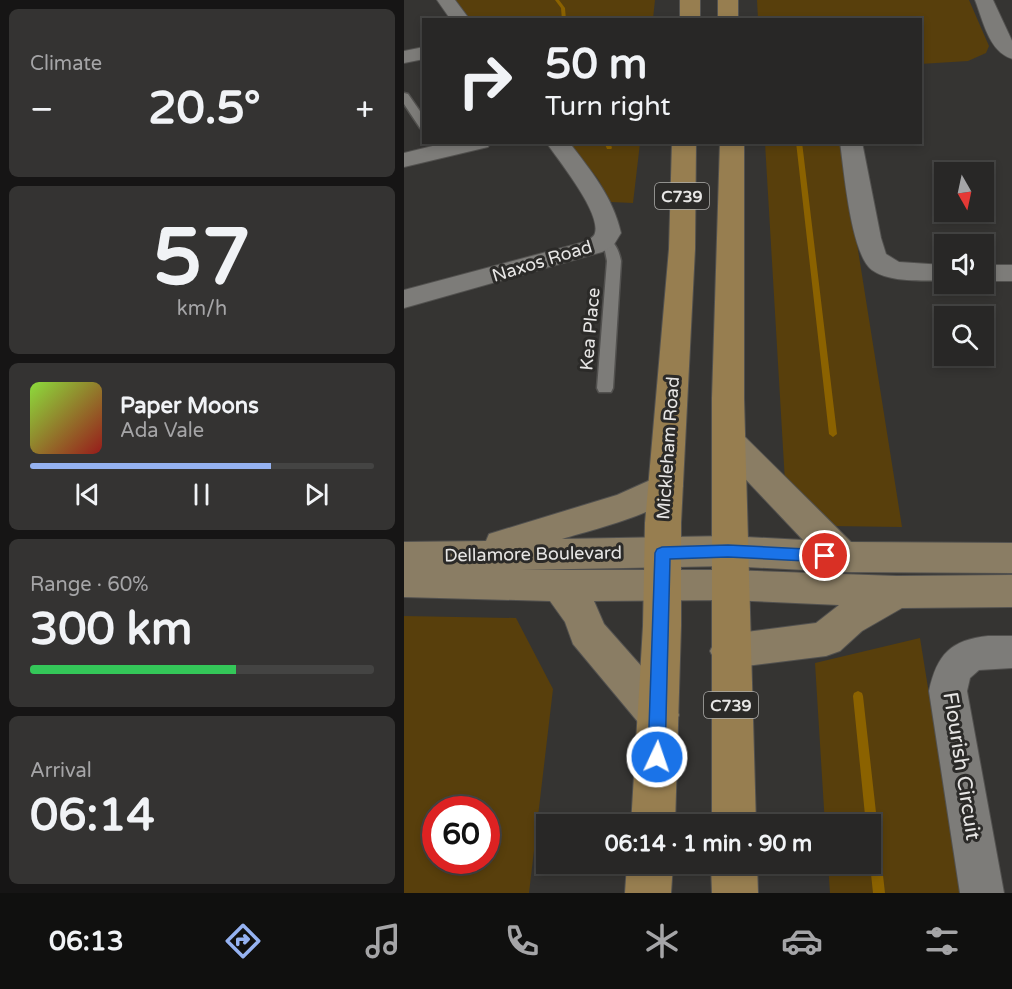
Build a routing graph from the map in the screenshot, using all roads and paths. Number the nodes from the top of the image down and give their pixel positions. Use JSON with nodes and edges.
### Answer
{"nodes":[{"id":1,"x":446,"y":0,"type":"edge"},
{"id":2,"x":690,"y":0,"type":"edge"},
{"id":3,"x":728,"y":0,"type":"edge"},
{"id":4,"x":984,"y":0,"type":"edge"},
{"id":5,"x":460,"y":18,"type":"edge"},
{"id":6,"x":690,"y":18,"type":"edge"},
{"id":7,"x":728,"y":18,"type":"edge"},
{"id":8,"x":1008,"y":49,"type":"edge"},
{"id":9,"x":422,"y":53,"type":"edge"},
{"id":10,"x":404,"y":57,"type":"edge"},
{"id":11,"x":404,"y":96,"type":"edge"},
{"id":12,"x":422,"y":123,"type":"edge"},
{"id":13,"x":463,"y":144,"type":"edge"},
{"id":14,"x":558,"y":144,"type":"edge"},
{"id":15,"x":684,"y":144,"type":"edge"},
{"id":16,"x":732,"y":144,"type":"edge"},
{"id":17,"x":851,"y":144,"type":"edge"},
{"id":18,"x":437,"y":147,"type":"edge"},
{"id":19,"x":404,"y":160,"type":"edge"},
{"id":20,"x":604,"y":241,"type":"junction"},
{"id":21,"x":934,"y":272,"type":"edge"},
{"id":22,"x":994,"y":273,"type":"edge"},
{"id":23,"x":1013,"y":273,"type":"edge"},
{"id":24,"x":404,"y":299,"type":"edge"},
{"id":25,"x":605,"y":388,"type":"dead end"},
{"id":26,"x":728,"y":440,"type":"junction"},
{"id":27,"x":666,"y":486,"type":"junction"},
{"id":28,"x":468,"y":554,"type":"junction"},
{"id":29,"x":404,"y":557,"type":"edge"},
{"id":30,"x":842,"y":557,"type":"junction"},
{"id":31,"x":1013,"y":558,"type":"edge"},
{"id":32,"x":728,"y":568,"type":"junction"},
{"id":33,"x":662,"y":569,"type":"junction"},
{"id":34,"x":404,"y":582,"type":"edge"},
{"id":35,"x":560,"y":586,"type":"junction"},
{"id":36,"x":1013,"y":591,"type":"edge"},
{"id":37,"x":897,"y":592,"type":"junction"},
{"id":38,"x":730,"y":651,"type":"junction"},
{"id":39,"x":1013,"y":652,"type":"edge"},
{"id":40,"x":659,"y":715,"type":"junction"},
{"id":41,"x":654,"y":814,"type":"edge"},
{"id":42,"x":734,"y":814,"type":"edge"},
{"id":43,"x":649,"y":874,"type":"edge"},
{"id":44,"x":734,"y":874,"type":"edge"},
{"id":45,"x":648,"y":893,"type":"edge"},
{"id":46,"x":735,"y":893,"type":"edge"},
{"id":47,"x":982,"y":893,"type":"edge"}],
"edges":[{"from":1,"to":5,"type":"street"},
{"from":2,"to":6,"type":"main road"},
{"from":3,"to":7,"type":"main road"},
{"from":4,"to":8,"type":"street"},
{"from":9,"to":10,"type":"street"},
{"from":11,"to":12,"type":"lane"},
{"from":13,"to":18,"type":"street"},
{"from":14,"to":20,"type":"street","name":"Naxos Road"},
{"from":15,"to":27,"type":"main road","name":"Mickleham Road","number":"C739"},
{"from":16,"to":26,"type":"main road","number":"C739"},
{"from":17,"to":21,"type":"street"},
{"from":18,"to":19,"type":"street"},
{"from":20,"to":24,"type":"street","name":"Naxos Road"},
{"from":20,"to":25,"type":"lane","name":"Kea Place"},
{"from":22,"to":23,"type":"street"},
{"from":26,"to":30,"type":"street"},
{"from":26,"to":32,"type":"main road","number":"C739"},
{"from":27,"to":28,"type":"street"},
{"from":27,"to":33,"type":"main road","name":"Mickleham Road","number":"C739"},
{"from":28,"to":29,"type":"street","name":"Dellamore Boulevard"},
{"from":28,"to":33,"type":"street","name":"Dellamore Boulevard"},
{"from":30,"to":31,"type":"street"},
{"from":30,"to":32,"type":"street"},
{"from":32,"to":33,"type":"street"},
{"from":32,"to":37,"type":"street"},
{"from":32,"to":38,"type":"main road","number":"C739"},
{"from":33,"to":35,"type":"street","name":"Dellamore Boulevard"},
{"from":33,"to":40,"type":"main road","name":"Mickleham Road","number":"C739"},
{"from":34,"to":35,"type":"street","name":"Dellamore Boulevard"},
{"from":35,"to":40,"type":"street"},
{"from":36,"to":37,"type":"street"},
{"from":37,"to":38,"type":"street"},
{"from":38,"to":42,"type":"main road","number":"C739"},
{"from":39,"to":47,"type":"street","name":"Flourish Circuit"},
{"from":40,"to":41,"type":"main road","name":"Mickleham Road","number":"C739"},
{"from":43,"to":45,"type":"main road"},
{"from":44,"to":46,"type":"main road"}]}
